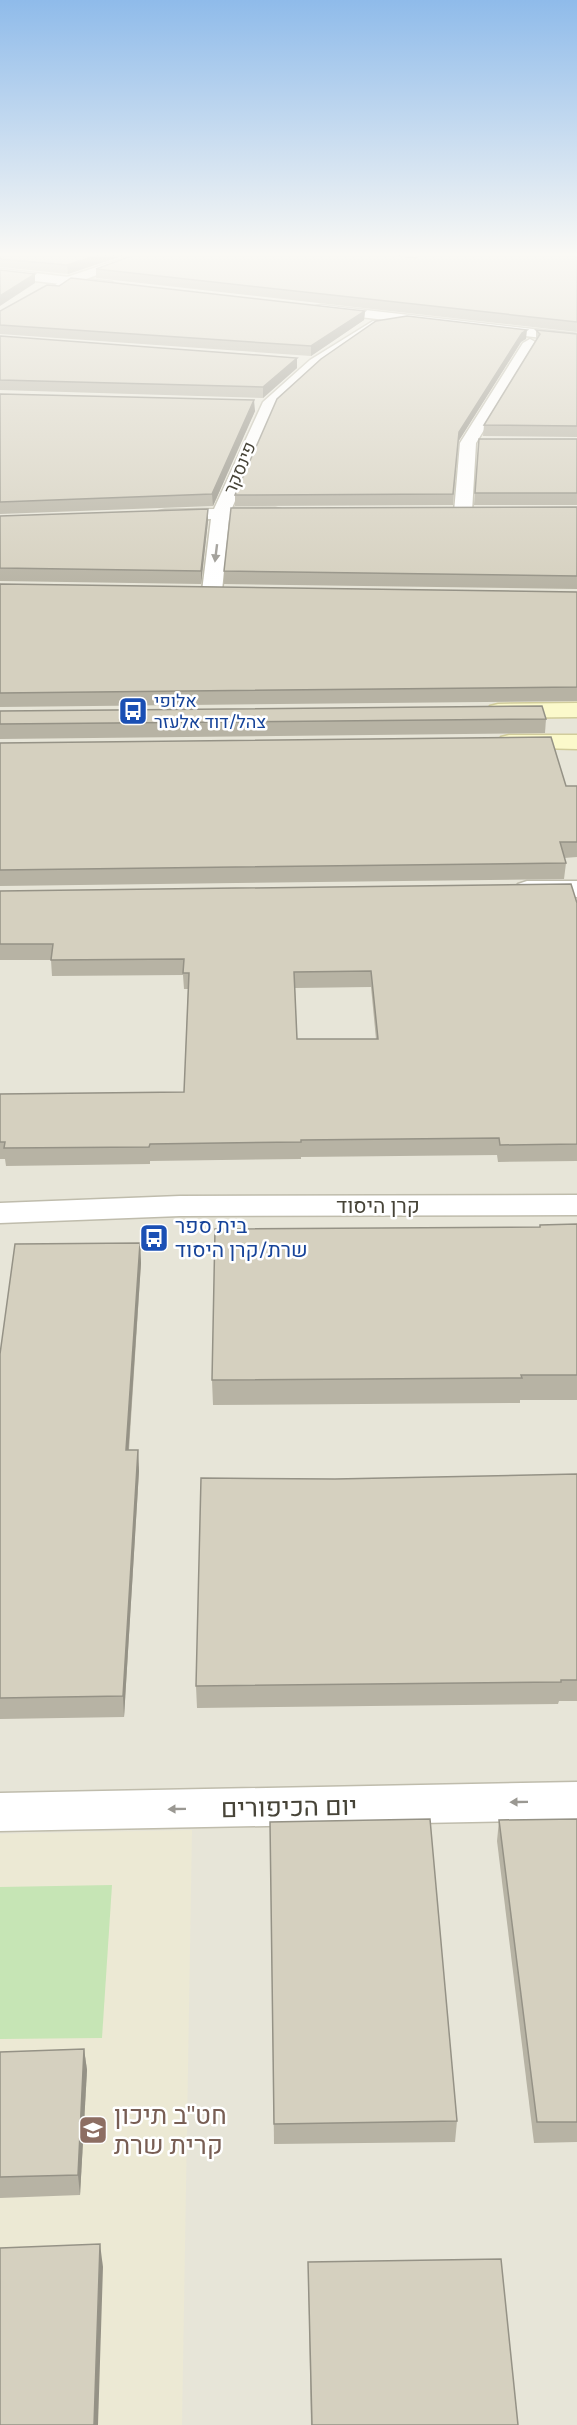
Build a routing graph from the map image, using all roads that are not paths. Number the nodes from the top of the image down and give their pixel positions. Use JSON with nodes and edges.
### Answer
{"nodes":[{"id":1,"x":312,"y":365,"type":"edge"},
{"id":2,"x":516,"y":365,"type":"edge"},
{"id":3,"x":468,"y":443,"type":"junction"},
{"id":4,"x":490,"y":443,"type":"edge"},
{"id":5,"x":290,"y":512,"type":"edge"},
{"id":6,"x":440,"y":512,"type":"edge"},
{"id":7,"x":463,"y":512,"type":"junction"},
{"id":8,"x":486,"y":512,"type":"edge"},
{"id":9,"x":221,"y":513,"type":"junction"},
{"id":10,"x":151,"y":515,"type":"edge"},
{"id":11,"x":188,"y":591,"type":"edge"},
{"id":12,"x":212,"y":591,"type":"junction"},
{"id":13,"x":235,"y":592,"type":"edge"},
{"id":14,"x":577,"y":710,"type":"edge"},
{"id":15,"x":483,"y":711,"type":"edge"},
{"id":16,"x":577,"y":742,"type":"edge"},
{"id":17,"x":482,"y":743,"type":"edge"},
{"id":18,"x":577,"y":889,"type":"edge"},
{"id":19,"x":506,"y":890,"type":"edge"},
{"id":20,"x":577,"y":1205,"type":"edge"},
{"id":21,"x":0,"y":1213,"type":"edge"},
{"id":22,"x":577,"y":1801,"type":"edge"},
{"id":23,"x":0,"y":1812,"type":"edge"}],
"edges":[{"from":1,"to":9,"type":"street","name":"פינסקר"},
{"from":2,"to":3,"type":"street"},
{"from":3,"to":4,"type":"street"},
{"from":3,"to":7,"type":"street"},
{"from":5,"to":9,"type":"street"},
{"from":6,"to":7,"type":"street"},
{"from":7,"to":8,"type":"street"},
{"from":9,"to":10,"type":"street"},
{"from":9,"to":12,"type":"street","name":"פינסקר","one_way":true},
{"from":11,"to":12,"type":"street"},
{"from":12,"to":13,"type":"street"},
{"from":14,"to":15,"type":"main road"},
{"from":16,"to":17,"type":"main road"},
{"from":18,"to":19,"type":"street"},
{"from":20,"to":21,"type":"street","name":"קרן היסוד"},
{"from":22,"to":23,"type":"street","name":"יום הכיפורים","one_way":true}]}
